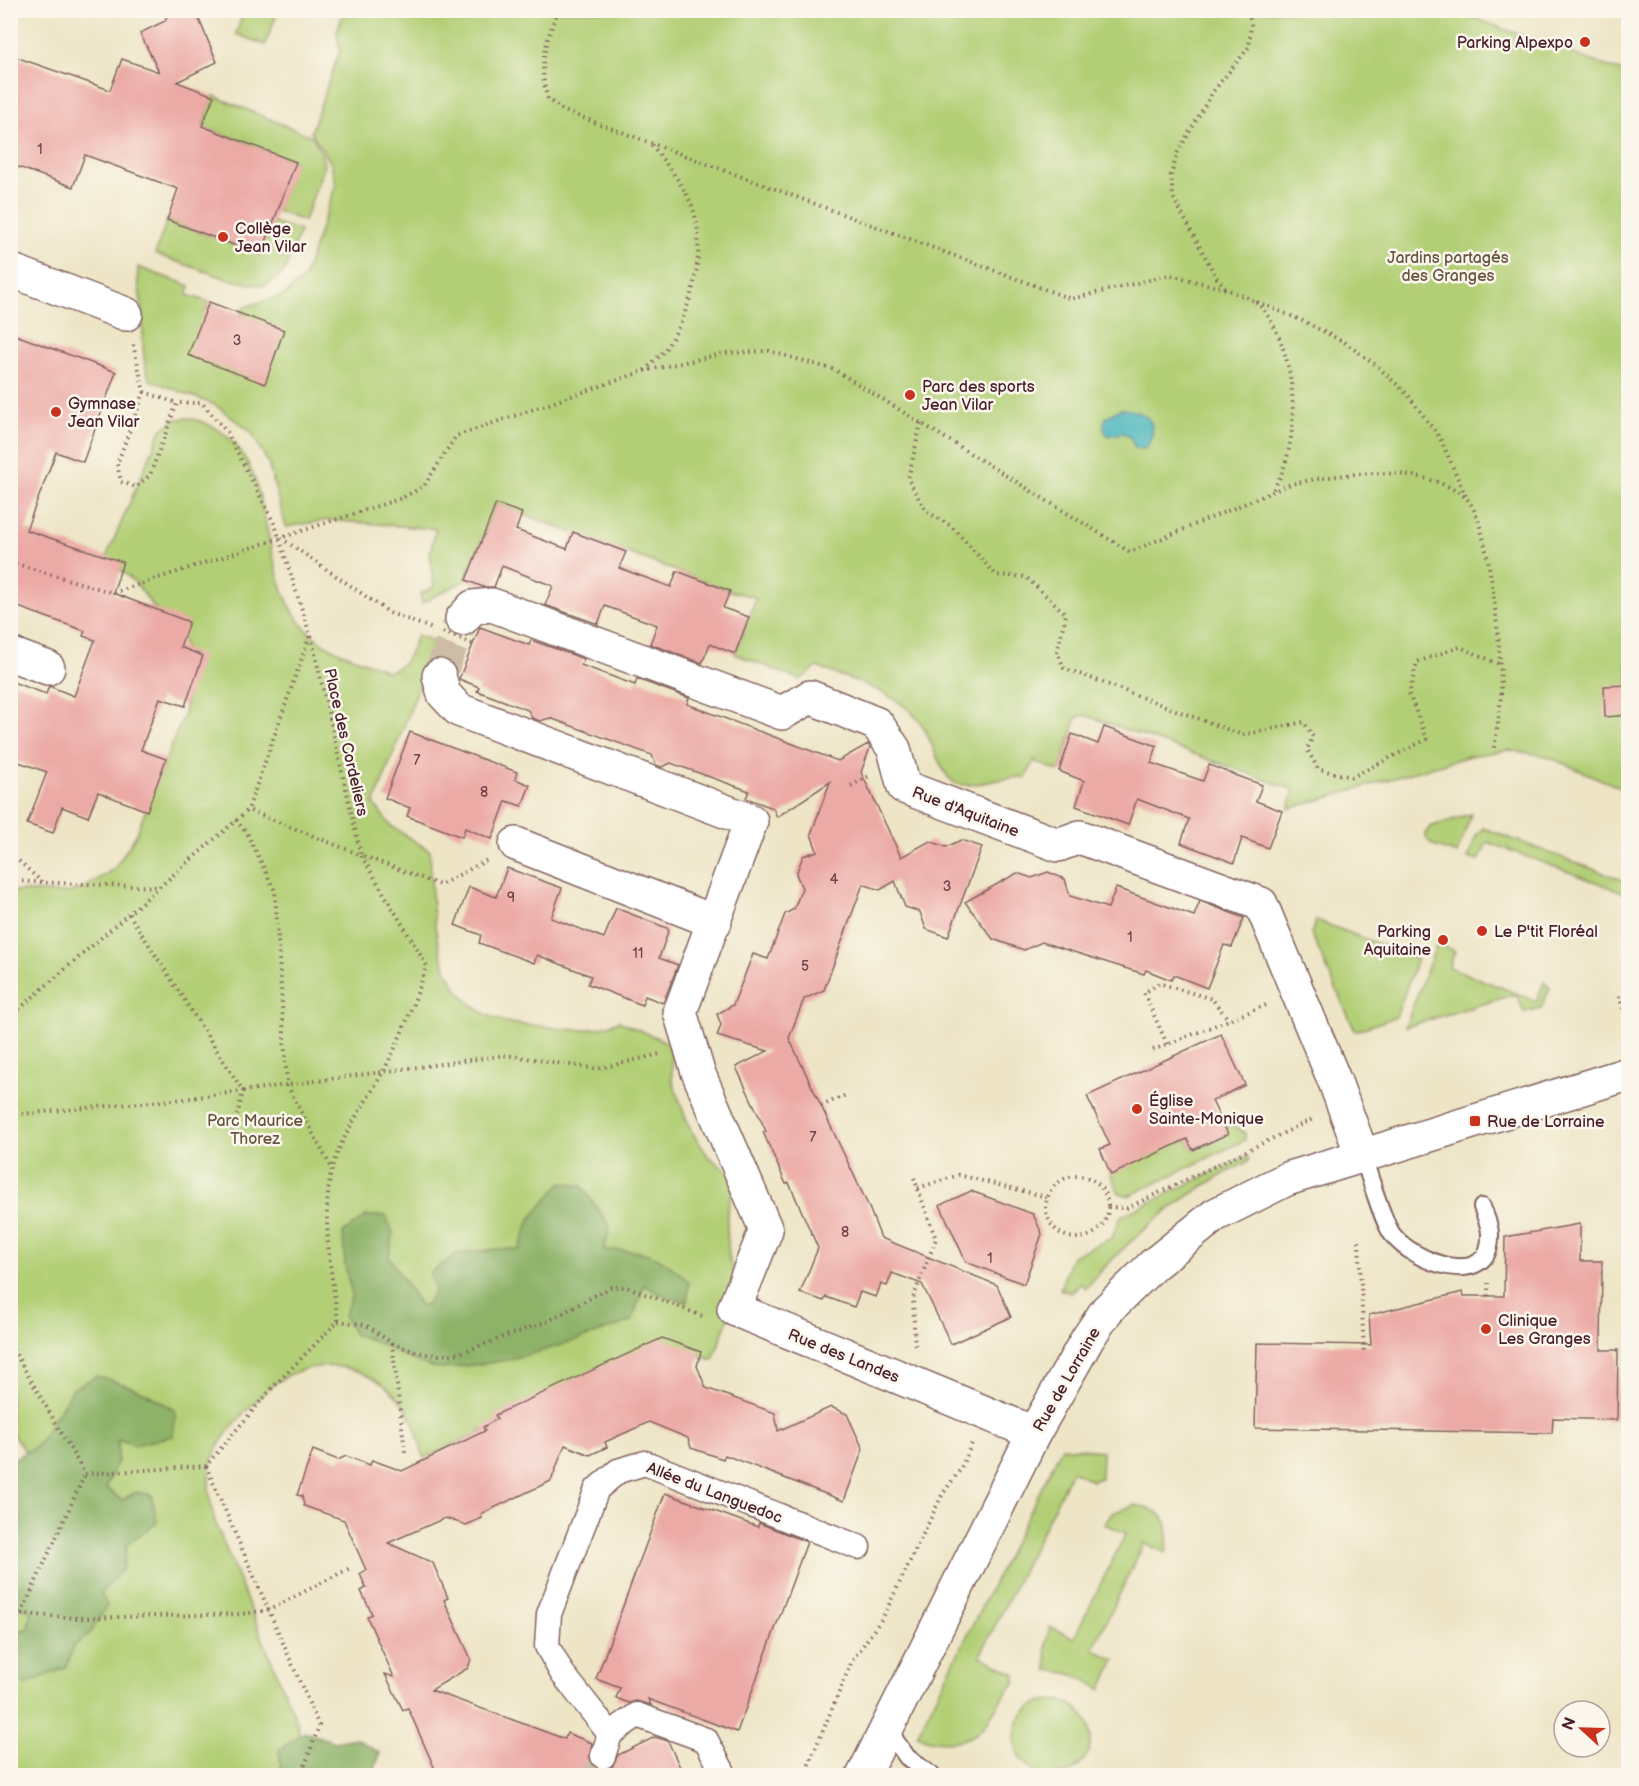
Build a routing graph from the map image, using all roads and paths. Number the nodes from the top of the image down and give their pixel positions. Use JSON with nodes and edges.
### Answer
{"nodes":[{"id":1,"x":558,"y":10,"type":"edge"},
{"id":2,"x":1248,"y":10,"type":"edge"},
{"id":3,"x":651,"y":144,"type":"junction"},
{"id":4,"x":10,"y":270,"type":"edge"},
{"id":5,"x":1226,"y":289,"type":"junction"},
{"id":6,"x":1253,"y":300,"type":"junction"},
{"id":7,"x":126,"y":314,"type":"joint"},
{"id":8,"x":644,"y":371,"type":"junction"},
{"id":9,"x":144,"y":392,"type":"junction"},
{"id":10,"x":177,"y":403,"type":"junction"},
{"id":11,"x":921,"y":423,"type":"junction"},
{"id":12,"x":1272,"y":492,"type":"junction"},
{"id":13,"x":1466,"y":498,"type":"junction"},
{"id":14,"x":280,"y":537,"type":"junction"},
{"id":15,"x":10,"y":562,"type":"edge"},
{"id":16,"x":459,"y":632,"type":"joint"},
{"id":17,"x":310,"y":635,"type":"junction"},
{"id":18,"x":10,"y":654,"type":"edge"},
{"id":19,"x":1499,"y":664,"type":"junction"},
{"id":20,"x":48,"y":668,"type":"dead end"},
{"id":21,"x":439,"y":676,"type":"dead end"},
{"id":22,"x":1494,"y":748,"type":"dead end"},
{"id":23,"x":248,"y":810,"type":"junction"},
{"id":24,"x":236,"y":820,"type":"junction"},
{"id":25,"x":516,"y":844,"type":"joint"},
{"id":26,"x":10,"y":853,"type":"edge"},
{"id":27,"x":361,"y":855,"type":"junction"},
{"id":28,"x":10,"y":881,"type":"edge"},
{"id":29,"x":42,"y":883,"type":"junction"},
{"id":30,"x":159,"y":887,"type":"junction"},
{"id":31,"x":129,"y":914,"type":"junction"},
{"id":32,"x":715,"y":922,"type":"junction"},
{"id":33,"x":1298,"y":993,"type":"junction"},
{"id":34,"x":1619,"y":996,"type":"dead end"},
{"id":35,"x":10,"y":1017,"type":"edge"},
{"id":36,"x":1229,"y":1020,"type":"junction"},
{"id":37,"x":1629,"y":1023,"type":"edge"},
{"id":38,"x":689,"y":1042,"type":"junction"},
{"id":39,"x":1167,"y":1044,"type":"junction"},
{"id":40,"x":1153,"y":1050,"type":"dead end"},
{"id":41,"x":383,"y":1073,"type":"junction"},
{"id":42,"x":1629,"y":1074,"type":"edge"},
{"id":43,"x":287,"y":1085,"type":"junction"},
{"id":44,"x":243,"y":1091,"type":"junction"},
{"id":45,"x":846,"y":1095,"type":"dead end"},
{"id":46,"x":1344,"y":1104,"type":"junction"},
{"id":47,"x":821,"y":1106,"type":"dead end"},
{"id":48,"x":10,"y":1115,"type":"edge"},
{"id":49,"x":233,"y":1134,"type":"dead end"},
{"id":50,"x":1362,"y":1155,"type":"junction"},
{"id":51,"x":332,"y":1170,"type":"junction"},
{"id":52,"x":914,"y":1178,"type":"dead end"},
{"id":53,"x":918,"y":1188,"type":"junction"},
{"id":54,"x":1047,"y":1197,"type":"junction"},
{"id":55,"x":1108,"y":1207,"type":"junction"},
{"id":56,"x":1482,"y":1207,"type":"dead end"},
{"id":57,"x":1359,"y":1241,"type":"dead end"},
{"id":58,"x":734,"y":1309,"type":"junction"},
{"id":59,"x":338,"y":1321,"type":"junction"},
{"id":60,"x":392,"y":1343,"type":"junction"},
{"id":61,"x":10,"y":1344,"type":"edge"},
{"id":62,"x":1364,"y":1354,"type":"dead end"},
{"id":63,"x":916,"y":1384,"type":"junction"},
{"id":64,"x":985,"y":1414,"type":"junction"},
{"id":65,"x":1034,"y":1433,"type":"junction"},
{"id":66,"x":405,"y":1452,"type":"dead end"},
{"id":67,"x":206,"y":1466,"type":"junction"},
{"id":68,"x":85,"y":1474,"type":"junction"},
{"id":69,"x":858,"y":1547,"type":"dead end"},
{"id":70,"x":352,"y":1567,"type":"dead end"},
{"id":71,"x":269,"y":1610,"type":"junction"},
{"id":72,"x":21,"y":1614,"type":"junction"},
{"id":73,"x":10,"y":1617,"type":"edge"},
{"id":74,"x":10,"y":1628,"type":"edge"},
{"id":75,"x":887,"y":1729,"type":"junction"},
{"id":76,"x":301,"y":1776,"type":"edge"},
{"id":77,"x":724,"y":1776,"type":"edge"},
{"id":78,"x":804,"y":1776,"type":"edge"},
{"id":79,"x":863,"y":1776,"type":"edge"},
{"id":80,"x":932,"y":1776,"type":"edge"}],
"edges":[{"from":1,"to":3,"type":"path"},
{"from":2,"to":5,"type":"path"},
{"from":3,"to":5,"type":"path"},
{"from":3,"to":8,"type":"path"},
{"from":4,"to":7,"type":"street"},
{"from":5,"to":6,"type":"path"},
{"from":6,"to":12,"type":"path"},
{"from":6,"to":13,"type":"path"},
{"from":7,"to":9,"type":"path"},
{"from":8,"to":11,"type":"path"},
{"from":8,"to":14,"type":"path"},
{"from":9,"to":10,"type":"path"},
{"from":9,"to":10,"type":"path"},
{"from":10,"to":14,"type":"path","name":"Place des Cordeliers"},
{"from":11,"to":12,"type":"path"},
{"from":11,"to":19,"type":"path"},
{"from":12,"to":13,"type":"path"},
{"from":13,"to":19,"type":"path"},
{"from":14,"to":15,"type":"path"},
{"from":14,"to":16,"type":"path"},
{"from":14,"to":17,"type":"path","name":"Place des Cordeliers"},
{"from":16,"to":33,"type":"street","name":"Rue d'Aquitaine"},
{"from":17,"to":23,"type":"path"},
{"from":17,"to":27,"type":"path","name":"Place des Cordeliers"},
{"from":18,"to":20,"type":"street"},
{"from":19,"to":22,"type":"path"},
{"from":21,"to":32,"type":"street"},
{"from":23,"to":24,"type":"path"},
{"from":23,"to":27,"type":"path"},
{"from":24,"to":30,"type":"path"},
{"from":24,"to":43,"type":"path"},
{"from":25,"to":27,"type":"path"},
{"from":25,"to":32,"type":"street"},
{"from":26,"to":29,"type":"path"},
{"from":27,"to":41,"type":"path","name":"Place des Cordeliers"},
{"from":28,"to":29,"type":"path"},
{"from":29,"to":30,"type":"path"},
{"from":30,"to":31,"type":"path"},
{"from":31,"to":35,"type":"path"},
{"from":31,"to":44,"type":"path"},
{"from":32,"to":38,"type":"street"},
{"from":33,"to":36,"type":"path"},
{"from":33,"to":46,"type":"street","name":"Rue d'Aquitaine"},
{"from":34,"to":37,"type":"path"},
{"from":36,"to":39,"type":"path"},
{"from":36,"to":39,"type":"path"},
{"from":38,"to":41,"type":"path"},
{"from":38,"to":58,"type":"street"},
{"from":39,"to":40,"type":"path"},
{"from":41,"to":43,"type":"path"},
{"from":41,"to":51,"type":"path"},
{"from":42,"to":50,"type":"street","name":"Rue de Lorraine"},
{"from":43,"to":44,"type":"path"},
{"from":43,"to":51,"type":"path"},
{"from":44,"to":48,"type":"path"},
{"from":44,"to":49,"type":"path"},
{"from":45,"to":47,"type":"path"},
{"from":46,"to":50,"type":"street","name":"Rue d'Aquitaine"},
{"from":46,"to":55,"type":"path"},
{"from":50,"to":56,"type":"lane"},
{"from":50,"to":65,"type":"street","name":"Rue de Lorraine"},
{"from":51,"to":59,"type":"path"},
{"from":52,"to":53,"type":"path"},
{"from":53,"to":54,"type":"path"},
{"from":53,"to":63,"type":"path"},
{"from":54,"to":55,"type":"path"},
{"from":54,"to":55,"type":"path"},
{"from":57,"to":62,"type":"path"},
{"from":58,"to":60,"type":"path"},
{"from":58,"to":63,"type":"street","name":"Rue des Landes"},
{"from":59,"to":60,"type":"path"},
{"from":59,"to":67,"type":"path"},
{"from":60,"to":66,"type":"path"},
{"from":61,"to":68,"type":"path"},
{"from":63,"to":64,"type":"street","name":"Rue des Landes"},
{"from":64,"to":65,"type":"street","name":"Rue des Landes"},
{"from":64,"to":78,"type":"path"},
{"from":65,"to":75,"type":"street","name":"Rue de Lorraine"},
{"from":67,"to":68,"type":"path"},
{"from":67,"to":71,"type":"path"},
{"from":68,"to":72,"type":"path"},
{"from":69,"to":77,"type":"street","name":"Allée du Languedoc"},
{"from":70,"to":71,"type":"path"},
{"from":71,"to":72,"type":"path"},
{"from":71,"to":76,"type":"path"},
{"from":72,"to":73,"type":"path"},
{"from":72,"to":74,"type":"path"},
{"from":75,"to":79,"type":"street","name":"Rue de Lorraine"},
{"from":75,"to":80,"type":"lane"}]}
